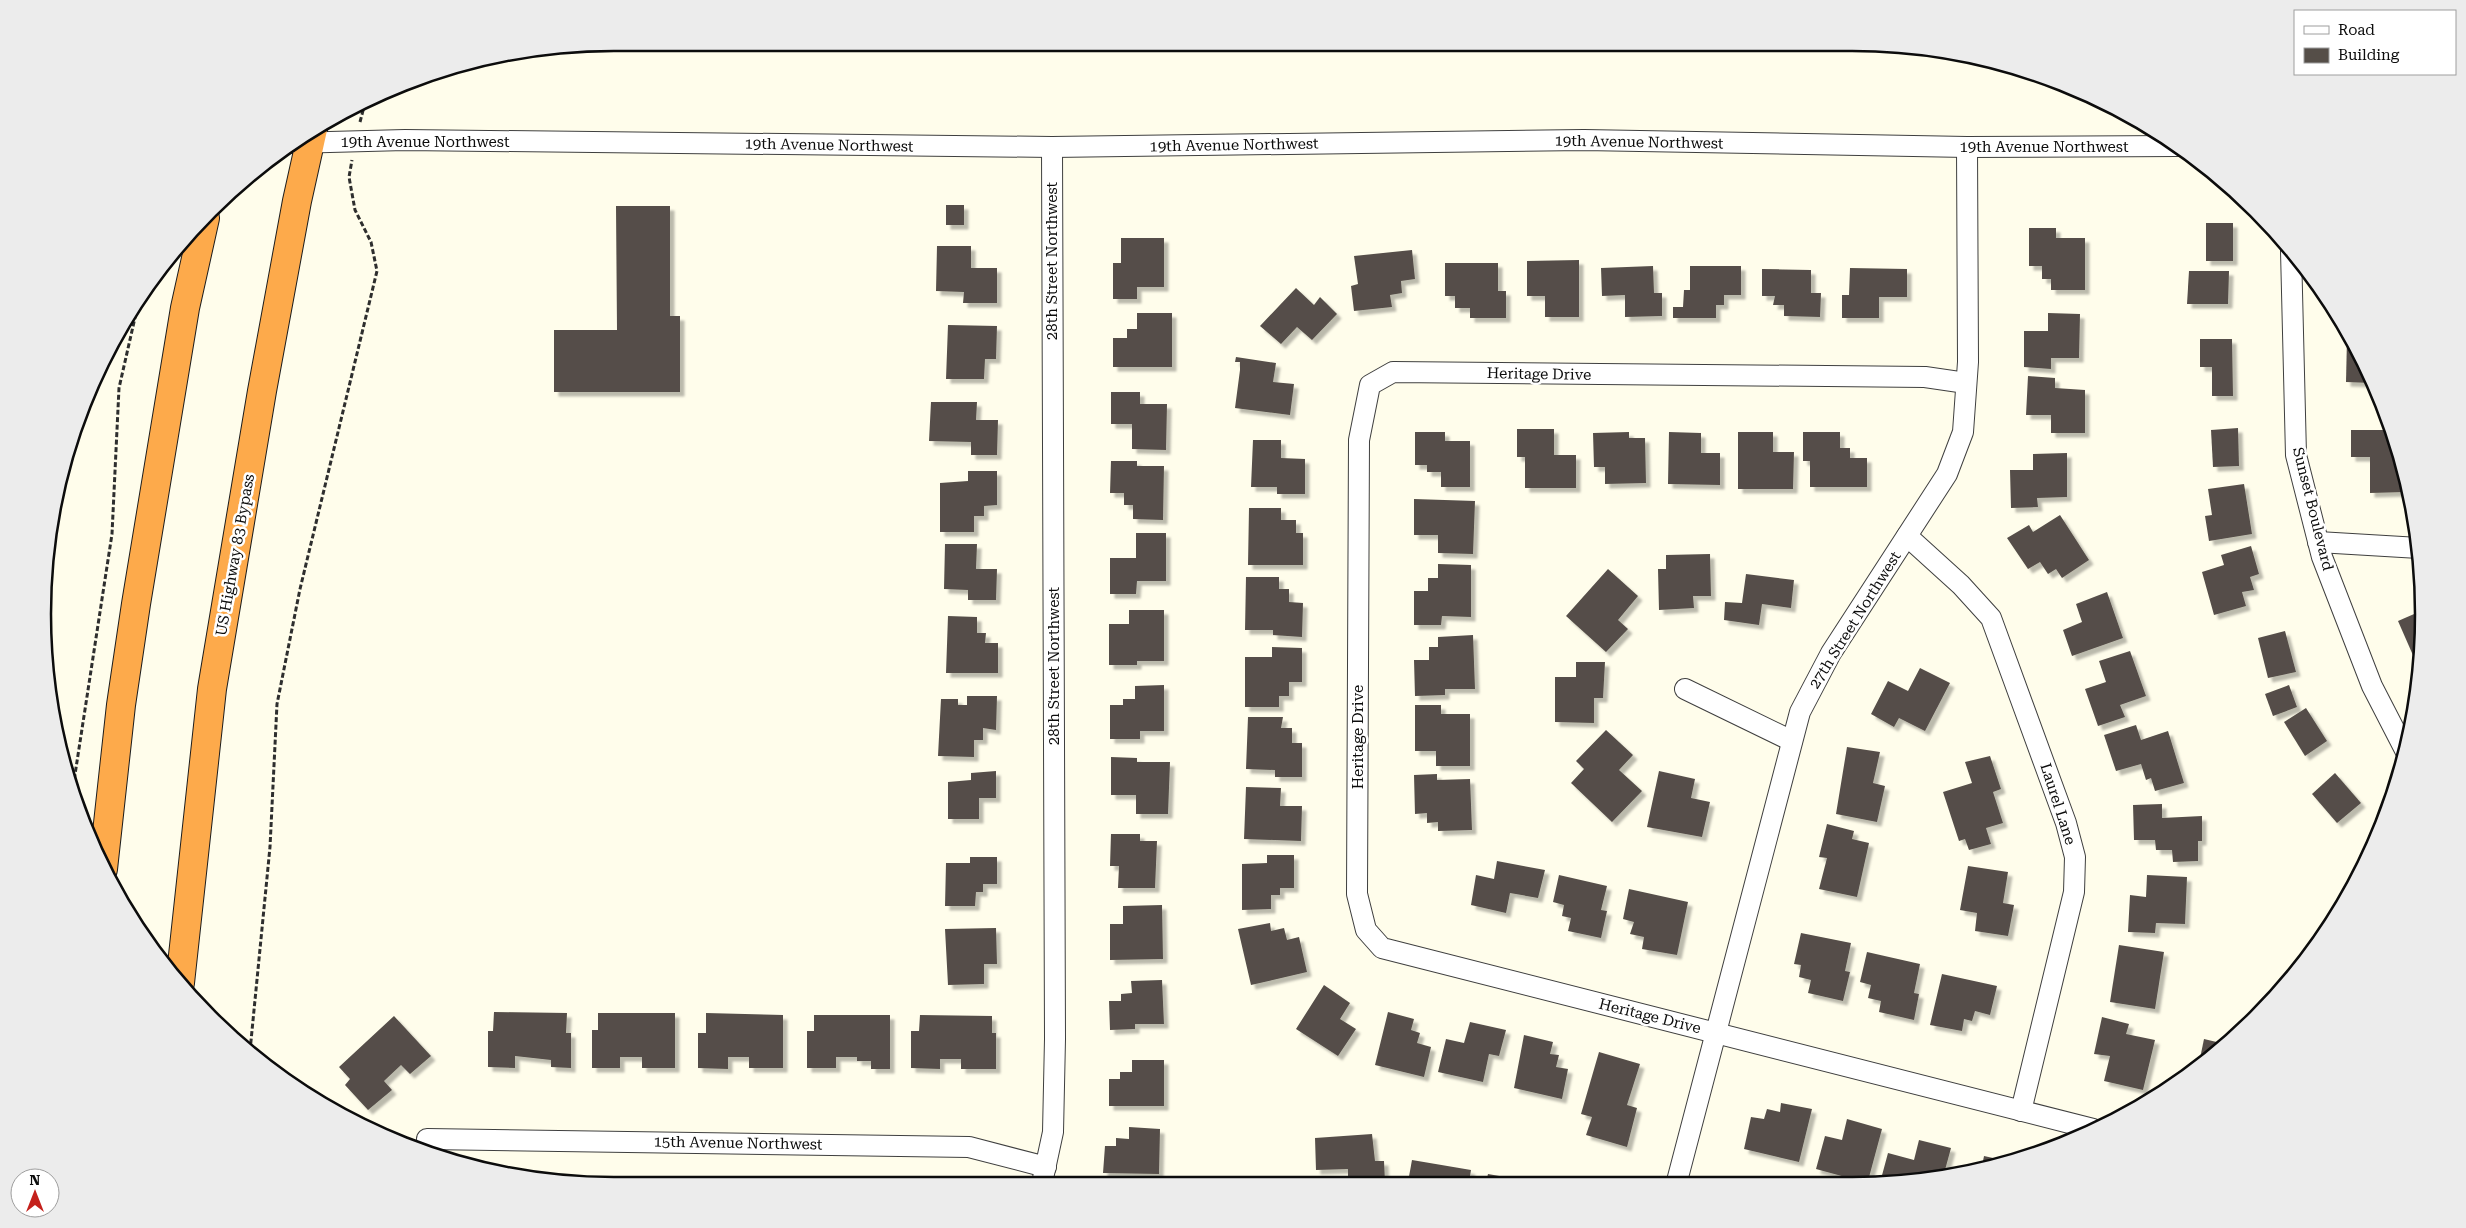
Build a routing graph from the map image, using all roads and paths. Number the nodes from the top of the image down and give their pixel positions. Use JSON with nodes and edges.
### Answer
{"nodes":[{"id":1,"x":313,"y":139,"type":"edge"},
{"id":2,"x":304,"y":144,"type":"edge"},
{"id":3,"x":2165,"y":146,"type":"edge"},
{"id":4,"x":1052,"y":147,"type":"junction"},
{"id":5,"x":1967,"y":147,"type":"junction"},
{"id":6,"x":349,"y":177,"type":"dead end"},
{"id":7,"x":202,"y":231,"type":"edge"},
{"id":8,"x":2300,"y":275,"type":"edge"},
{"id":9,"x":134,"y":321,"type":"edge"},
{"id":10,"x":1966,"y":383,"type":"junction"},
{"id":11,"x":1907,"y":536,"type":"junction"},
{"id":12,"x":2318,"y":542,"type":"junction"},
{"id":13,"x":2411,"y":548,"type":"edge"},
{"id":14,"x":1685,"y":689,"type":"dead end"},
{"id":15,"x":1792,"y":741,"type":"junction"},
{"id":16,"x":2400,"y":741,"type":"edge"},
{"id":17,"x":75,"y":775,"type":"edge"},
{"id":18,"x":105,"y":853,"type":"edge"},
{"id":19,"x":181,"y":973,"type":"edge"},
{"id":20,"x":1715,"y":1033,"type":"junction"},
{"id":21,"x":251,"y":1043,"type":"edge"},
{"id":22,"x":2021,"y":1111,"type":"junction"},
{"id":23,"x":2084,"y":1127,"type":"edge"},
{"id":24,"x":427,"y":1139,"type":"dead end"},
{"id":25,"x":1044,"y":1175,"type":"edge"},
{"id":26,"x":1677,"y":1177,"type":"edge"}],
"edges":[{"from":1,"to":4,"type":"street","name":"19th Avenue Northwest"},
{"from":2,"to":19,"type":"highway","name":"US Highway 83 Bypass"},
{"from":3,"to":5,"type":"street","name":"19th Avenue Northwest"},
{"from":4,"to":5,"type":"street","name":"19th Avenue Northwest"},
{"from":4,"to":25,"type":"street","name":"28th Street Northwest"},
{"from":5,"to":10,"type":"street","name":"27th Street Northwest"},
{"from":6,"to":21,"type":"path"},
{"from":7,"to":18,"type":"highway"},
{"from":8,"to":12,"type":"street","name":"Sunset Boulevard"},
{"from":9,"to":17,"type":"path"},
{"from":10,"to":11,"type":"street","name":"27th Street Northwest"},
{"from":10,"to":20,"type":"street","name":"Heritage Drive"},
{"from":11,"to":15,"type":"street","name":"27th Street Northwest"},
{"from":11,"to":22,"type":"street","name":"Laurel Lane"},
{"from":12,"to":13,"type":"street"},
{"from":12,"to":16,"type":"street","name":"Sunset Boulevard"},
{"from":14,"to":15,"type":"street"},
{"from":15,"to":20,"type":"street","name":"27th Street Northwest"},
{"from":20,"to":22,"type":"street","name":"Heritage Drive"},
{"from":20,"to":26,"type":"street","name":"27th Street Northwest"},
{"from":22,"to":23,"type":"street","name":"Heritage Drive"},
{"from":24,"to":25,"type":"street","name":"15th Avenue Northwest"}]}
